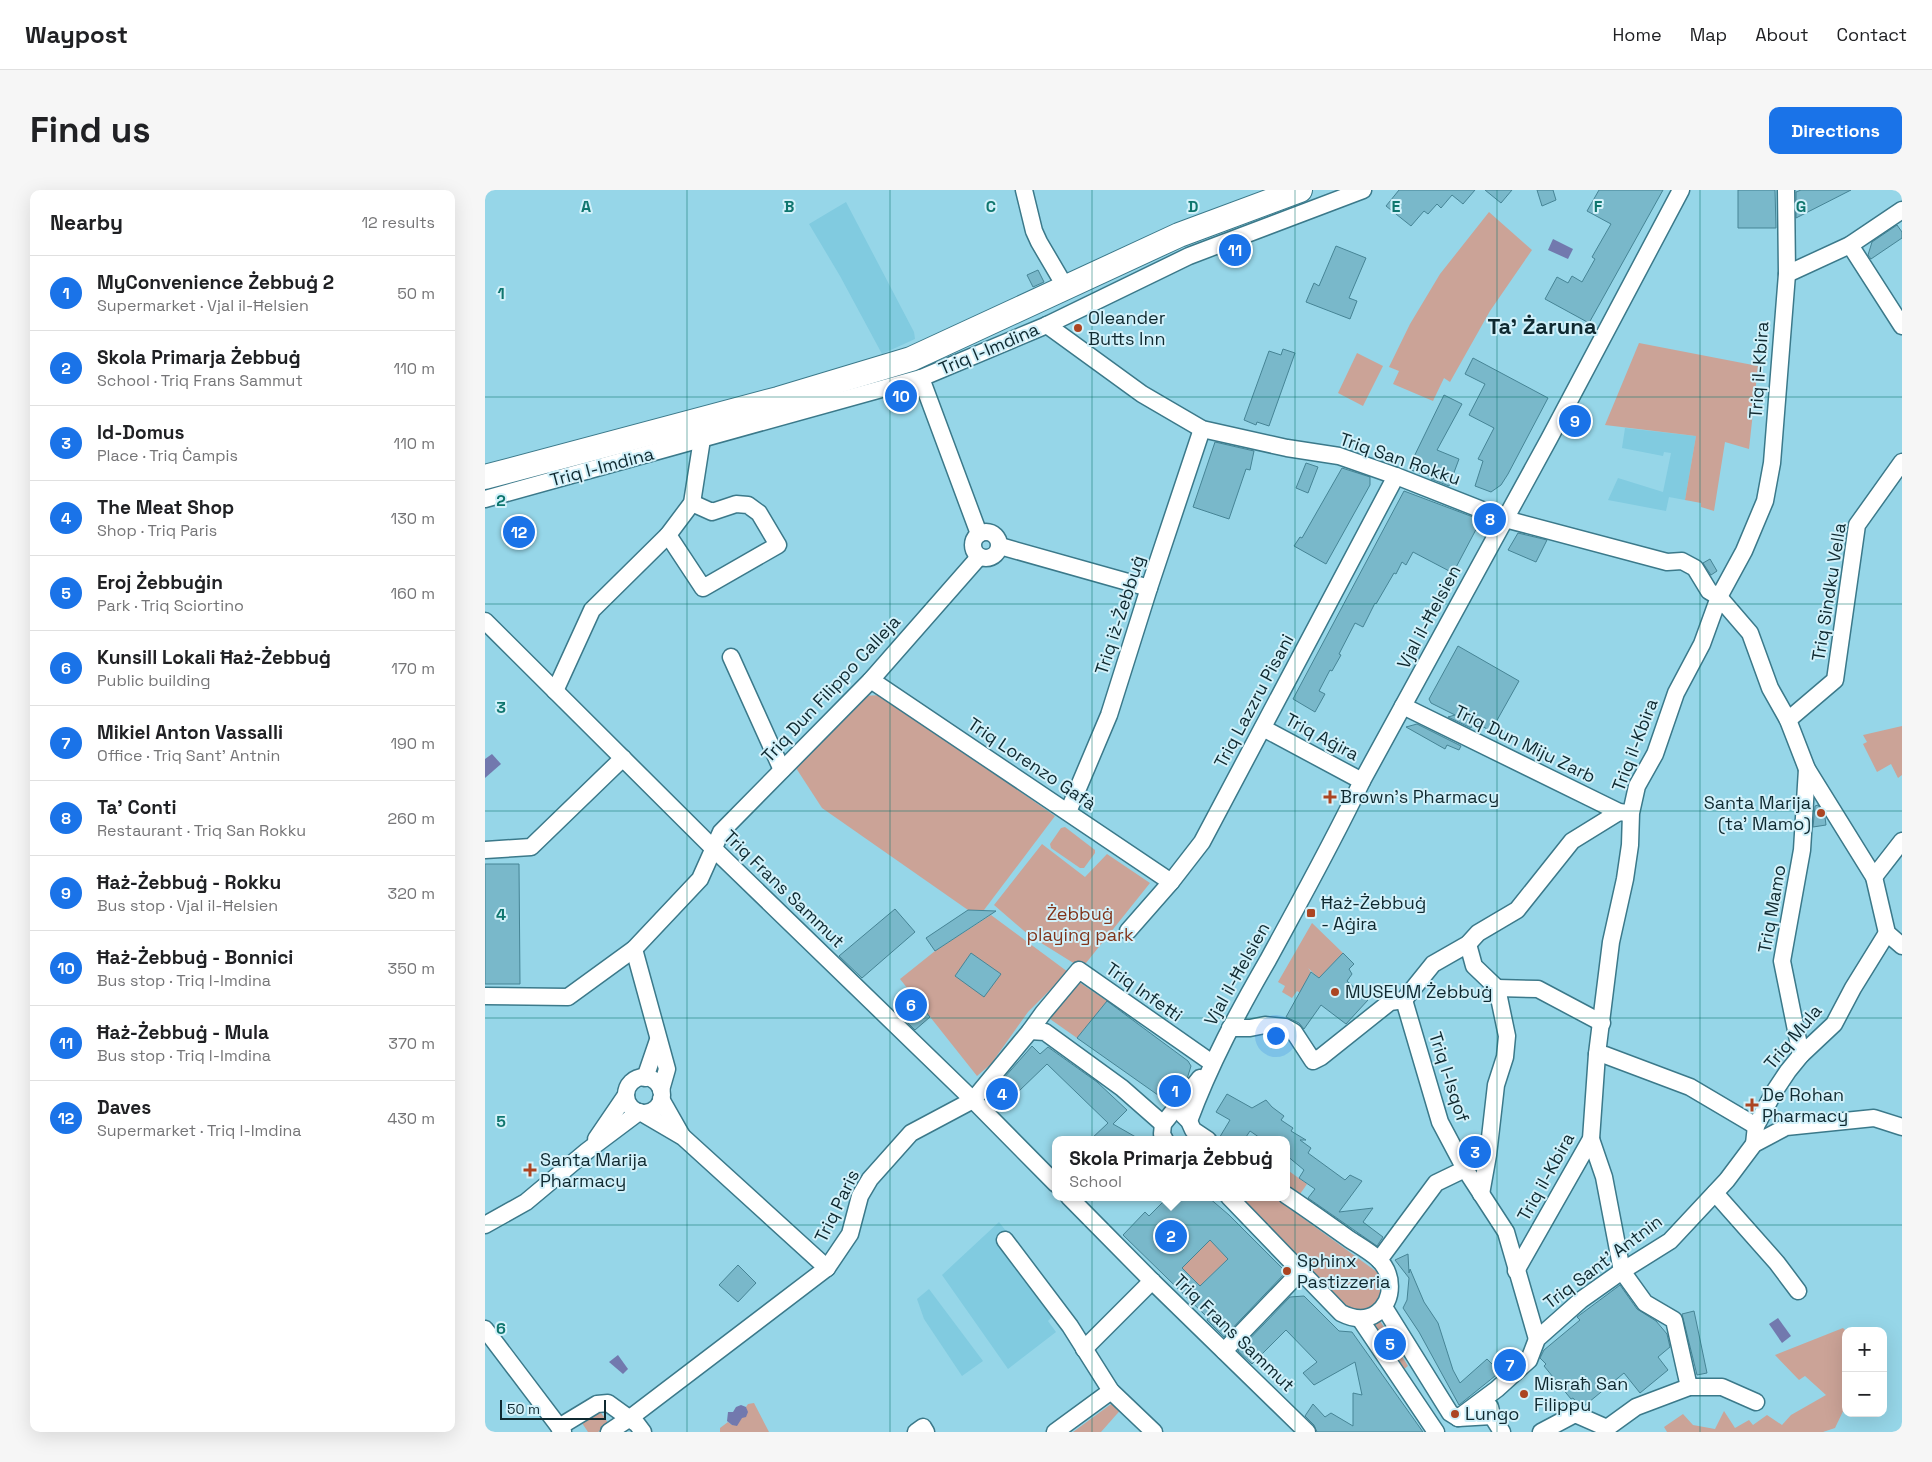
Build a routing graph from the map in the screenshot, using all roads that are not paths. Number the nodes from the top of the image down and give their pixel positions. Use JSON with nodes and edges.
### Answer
{"nodes":[{"id":1,"x":1024,"y":190,"type":"edge"},
{"id":2,"x":1300,"y":190,"type":"edge"},
{"id":3,"x":1363,"y":190,"type":"edge"},
{"id":4,"x":1681,"y":190,"type":"edge"},
{"id":5,"x":1786,"y":190,"type":"edge"},
{"id":6,"x":1902,"y":210,"type":"edge"},
{"id":7,"x":1850,"y":245,"type":"junction"},
{"id":8,"x":1787,"y":274,"type":"junction"},
{"id":9,"x":1067,"y":288,"type":"junction"},
{"id":10,"x":1047,"y":326,"type":"junction"},
{"id":11,"x":1902,"y":326,"type":"edge"},
{"id":12,"x":921,"y":378,"type":"junction"},
{"id":13,"x":1202,"y":429,"type":"junction"},
{"id":14,"x":702,"y":439,"type":"junction"},
{"id":15,"x":1902,"y":462,"type":"edge"},
{"id":16,"x":1396,"y":476,"type":"junction"},
{"id":17,"x":485,"y":477,"type":"edge"},
{"id":18,"x":485,"y":499,"type":"edge"},
{"id":19,"x":692,"y":504,"type":"junction"},
{"id":20,"x":1505,"y":519,"type":"junction"},
{"id":21,"x":979,"y":534,"type":"junction"},
{"id":22,"x":668,"y":535,"type":"junction"},
{"id":23,"x":1000,"y":546,"type":"junction"},
{"id":24,"x":979,"y":557,"type":"junction"},
{"id":25,"x":1149,"y":588,"type":"junction"},
{"id":26,"x":1719,"y":597,"type":"junction"},
{"id":27,"x":485,"y":622,"type":"edge"},
{"id":28,"x":731,"y":657,"type":"dead end"},
{"id":29,"x":871,"y":680,"type":"junction"},
{"id":30,"x":555,"y":691,"type":"junction"},
{"id":31,"x":1403,"y":706,"type":"junction"},
{"id":32,"x":1788,"y":720,"type":"junction"},
{"id":33,"x":1263,"y":728,"type":"junction"},
{"id":34,"x":623,"y":758,"type":"junction"},
{"id":35,"x":1807,"y":769,"type":"junction"},
{"id":36,"x":782,"y":770,"type":"junction"},
{"id":37,"x":1362,"y":781,"type":"junction"},
{"id":38,"x":1068,"y":812,"type":"junction"},
{"id":39,"x":1625,"y":813,"type":"junction"},
{"id":40,"x":1902,"y":841,"type":"edge"},
{"id":41,"x":714,"y":849,"type":"junction"},
{"id":42,"x":485,"y":850,"type":"edge"},
{"id":43,"x":1874,"y":877,"type":"junction"},
{"id":44,"x":1171,"y":882,"type":"junction"},
{"id":45,"x":1128,"y":931,"type":"dead end"},
{"id":46,"x":1887,"y":933,"type":"junction"},
{"id":47,"x":1468,"y":944,"type":"junction"},
{"id":48,"x":1902,"y":946,"type":"edge"},
{"id":49,"x":634,"y":949,"type":"junction"},
{"id":50,"x":1079,"y":970,"type":"joint"},
{"id":51,"x":1497,"y":988,"type":"junction"},
{"id":52,"x":485,"y":996,"type":"edge"},
{"id":53,"x":1404,"y":1000,"type":"junction"},
{"id":54,"x":1601,"y":1023,"type":"junction"},
{"id":55,"x":1230,"y":1028,"type":"junction"},
{"id":56,"x":1030,"y":1031,"type":"junction"},
{"id":57,"x":658,"y":1040,"type":"junction"},
{"id":58,"x":1597,"y":1054,"type":"junction"},
{"id":59,"x":1801,"y":1055,"type":"junction"},
{"id":60,"x":1212,"y":1063,"type":"junction"},
{"id":61,"x":645,"y":1078,"type":"junction"},
{"id":62,"x":661,"y":1094,"type":"junction"},
{"id":63,"x":626,"y":1096,"type":"junction"},
{"id":64,"x":973,"y":1100,"type":"junction"},
{"id":65,"x":640,"y":1113,"type":"junction"},
{"id":66,"x":1166,"y":1126,"type":"edge"},
{"id":67,"x":1756,"y":1126,"type":"junction"},
{"id":68,"x":1902,"y":1127,"type":"edge"},
{"id":69,"x":1190,"y":1130,"type":"edge"},
{"id":70,"x":683,"y":1137,"type":"junction"},
{"id":71,"x":1591,"y":1139,"type":"junction"},
{"id":72,"x":1754,"y":1144,"type":"junction"},
{"id":73,"x":587,"y":1151,"type":"junction"},
{"id":74,"x":1465,"y":1170,"type":"junction"},
{"id":75,"x":1052,"y":1180,"type":"edge"},
{"id":76,"x":1715,"y":1193,"type":"junction"},
{"id":77,"x":1481,"y":1194,"type":"junction"},
{"id":78,"x":1290,"y":1198,"type":"edge"},
{"id":79,"x":1073,"y":1201,"type":"edge"},
{"id":80,"x":1233,"y":1201,"type":"edge"},
{"id":81,"x":485,"y":1225,"type":"edge"},
{"id":82,"x":1005,"y":1240,"type":"dead end"},
{"id":83,"x":1379,"y":1260,"type":"junction"},
{"id":84,"x":827,"y":1268,"type":"junction"},
{"id":85,"x":1301,"y":1271,"type":"junction"},
{"id":86,"x":1516,"y":1271,"type":"junction"},
{"id":87,"x":1622,"y":1271,"type":"junction"},
{"id":88,"x":1152,"y":1281,"type":"junction"},
{"id":89,"x":1798,"y":1291,"type":"dead end"},
{"id":90,"x":1384,"y":1307,"type":"junction"},
{"id":91,"x":1360,"y":1319,"type":"junction"},
{"id":92,"x":485,"y":1329,"type":"edge"},
{"id":93,"x":1537,"y":1339,"type":"junction"},
{"id":94,"x":1084,"y":1349,"type":"junction"},
{"id":95,"x":1224,"y":1351,"type":"junction"},
{"id":96,"x":1689,"y":1387,"type":"junction"},
{"id":97,"x":1497,"y":1389,"type":"junction"},
{"id":98,"x":1111,"y":1390,"type":"junction"},
{"id":99,"x":1757,"y":1402,"type":"dead end"},
{"id":100,"x":1492,"y":1416,"type":"junction"},
{"id":101,"x":630,"y":1418,"type":"junction"},
{"id":102,"x":1458,"y":1418,"type":"junction"},
{"id":103,"x":561,"y":1429,"type":"edge"},
{"id":104,"x":1607,"y":1430,"type":"edge"},
{"id":105,"x":609,"y":1432,"type":"edge"},
{"id":106,"x":643,"y":1432,"type":"edge"},
{"id":107,"x":916,"y":1432,"type":"edge"},
{"id":108,"x":926,"y":1432,"type":"edge"},
{"id":109,"x":1055,"y":1432,"type":"edge"},
{"id":110,"x":1154,"y":1432,"type":"edge"},
{"id":111,"x":1307,"y":1432,"type":"edge"},
{"id":112,"x":1436,"y":1432,"type":"edge"},
{"id":113,"x":1502,"y":1432,"type":"edge"},
{"id":114,"x":1541,"y":1432,"type":"edge"}],
"edges":[{"from":1,"to":9,"type":"street"},
{"from":2,"to":9,"type":"highway","name":"Triq l-Imdina"},
{"from":3,"to":10,"type":"street","name":"Triq l-Imdina"},
{"from":4,"to":20,"type":"street","name":"Vjal il-Ħelsien"},
{"from":5,"to":8,"type":"street","name":"Triq il-Kbira"},
{"from":6,"to":7,"type":"street"},
{"from":7,"to":8,"type":"street"},
{"from":7,"to":11,"type":"street"},
{"from":8,"to":26,"type":"street","name":"Triq il-Kbira"},
{"from":9,"to":17,"type":"highway","name":"Triq l-Imdina"},
{"from":10,"to":12,"type":"street","name":"Triq l-Imdina"},
{"from":10,"to":13,"type":"street","name":"Triq San Rokku"},
{"from":12,"to":14,"type":"street","name":"Triq l-Imdina"},
{"from":12,"to":21,"type":"street"},
{"from":13,"to":16,"type":"street","name":"Triq San Rokku"},
{"from":13,"to":25,"type":"street","name":"Triq iż-Żebbuġ"},
{"from":14,"to":18,"type":"street","name":"Triq l-Imdina"},
{"from":14,"to":19,"type":"street"},
{"from":15,"to":32,"type":"street","name":"Triq Sindku Vella"},
{"from":16,"to":20,"type":"street","name":"Triq San Rokku"},
{"from":16,"to":33,"type":"street","name":"Triq Lazzru Pisani"},
{"from":19,"to":22,"type":"street"},
{"from":19,"to":22,"type":"street"},
{"from":20,"to":26,"type":"street","name":"Triq San Rokku"},
{"from":20,"to":31,"type":"street","name":"Vjal il-Ħelsien"},
{"from":21,"to":23,"type":"street"},
{"from":21,"to":24,"type":"street"},
{"from":22,"to":30,"type":"street"},
{"from":23,"to":24,"type":"street"},
{"from":23,"to":25,"type":"street"},
{"from":24,"to":29,"type":"street","name":"Triq Dun Filippo Calleja"},
{"from":25,"to":38,"type":"street","name":"Triq iż-Żebbuġ"},
{"from":26,"to":32,"type":"street","name":"Triq Mamo"},
{"from":26,"to":39,"type":"street","name":"Triq il-Kbira"},
{"from":27,"to":30,"type":"street","name":"Triq Frans Sammut"},
{"from":28,"to":36,"type":"street"},
{"from":29,"to":36,"type":"street","name":"Triq Dun Filippo Calleja"},
{"from":29,"to":38,"type":"street","name":"Triq Lorenzo Gafà"},
{"from":30,"to":34,"type":"street","name":"Triq Frans Sammut"},
{"from":31,"to":37,"type":"street","name":"Vjal il-Ħelsien"},
{"from":31,"to":39,"type":"street","name":"Triq Dun Miju Zarb"},
{"from":32,"to":35,"type":"street","name":"Triq Mamo"},
{"from":33,"to":37,"type":"street","name":"Triq Aġira"},
{"from":33,"to":44,"type":"street","name":"Triq Lazzru Pisani"},
{"from":34,"to":41,"type":"street","name":"Triq Frans Sammut"},
{"from":34,"to":42,"type":"street"},
{"from":35,"to":43,"type":"street","name":"Triq Mamo"},
{"from":35,"to":59,"type":"street","name":"Triq Mamo"},
{"from":36,"to":41,"type":"street","name":"Triq Dun Filippo Calleja"},
{"from":37,"to":55,"type":"street","name":"Vjal il-Ħelsien"},
{"from":38,"to":44,"type":"street","name":"Triq Lorenzo Gafà"},
{"from":39,"to":47,"type":"street"},
{"from":39,"to":54,"type":"street","name":"Triq il-Kbira"},
{"from":40,"to":43,"type":"street"},
{"from":41,"to":49,"type":"street","name":"Triq Dun Filippo Calleja"},
{"from":41,"to":64,"type":"street","name":"Triq Frans Sammut"},
{"from":43,"to":46,"type":"street","name":"Triq Mamo"},
{"from":44,"to":45,"type":"street","name":"Triq Lazzru Pisani"},
{"from":46,"to":48,"type":"street"},
{"from":46,"to":59,"type":"street","name":"Triq Mula"},
{"from":47,"to":51,"type":"street"},
{"from":47,"to":53,"type":"street"},
{"from":49,"to":52,"type":"street","name":"Triq Dun Filippo Calleja"},
{"from":49,"to":57,"type":"street"},
{"from":50,"to":56,"type":"street","name":"Triq Paris"},
{"from":50,"to":60,"type":"street","name":"Triq Infetti"},
{"from":51,"to":54,"type":"street"},
{"from":51,"to":77,"type":"street"},
{"from":53,"to":55,"type":"street"},
{"from":53,"to":74,"type":"street","name":"Triq l-Isqof"},
{"from":54,"to":58,"type":"street","name":"Triq il-Kbira"},
{"from":55,"to":60,"type":"street","name":"Vjal il-Ħelsien"},
{"from":56,"to":64,"type":"street","name":"Triq Paris"},
{"from":56,"to":66,"type":"street"},
{"from":57,"to":61,"type":"street"},
{"from":57,"to":62,"type":"street"},
{"from":58,"to":67,"type":"street"},
{"from":58,"to":71,"type":"street","name":"Triq il-Kbira"},
{"from":59,"to":67,"type":"street","name":"Triq Mula"},
{"from":60,"to":66,"type":"street","name":"Vjal il-Ħelsien"},
{"from":60,"to":69,"type":"street","name":"Vjal il-Ħelsien"},
{"from":61,"to":62,"type":"street"},
{"from":61,"to":63,"type":"street"},
{"from":62,"to":65,"type":"street"},
{"from":62,"to":70,"type":"street"},
{"from":63,"to":65,"type":"street"},
{"from":63,"to":73,"type":"street"},
{"from":64,"to":75,"type":"street","name":"Triq Frans Sammut"},
{"from":64,"to":84,"type":"street","name":"Triq Paris"},
{"from":65,"to":70,"type":"street"},
{"from":65,"to":73,"type":"street"},
{"from":66,"to":69,"type":"street"},
{"from":67,"to":72,"type":"street","name":"Triq Mula"},
{"from":68,"to":72,"type":"street"},
{"from":70,"to":84,"type":"street"},
{"from":71,"to":86,"type":"street","name":"Triq il-Kbira"},
{"from":71,"to":87,"type":"street"},
{"from":72,"to":76,"type":"street","name":"Triq Sant' Antnin"},
{"from":73,"to":81,"type":"street"},
{"from":74,"to":77,"type":"street","name":"Triq l-Isqof"},
{"from":74,"to":83,"type":"street"},
{"from":76,"to":87,"type":"street","name":"Triq Sant' Antnin"},
{"from":76,"to":89,"type":"street"},
{"from":77,"to":86,"type":"street","name":"Triq l-Isqof"},
{"from":78,"to":83,"type":"street"},
{"from":79,"to":88,"type":"street","name":"Triq Frans Sammut"},
{"from":80,"to":85,"type":"street"},
{"from":82,"to":94,"type":"street"},
{"from":83,"to":90,"type":"street"},
{"from":84,"to":101,"type":"street","name":"Triq Paris"},
{"from":85,"to":91,"type":"street"},
{"from":85,"to":95,"type":"street"},
{"from":86,"to":93,"type":"street"},
{"from":87,"to":93,"type":"street","name":"Triq Sant' Antnin"},
{"from":87,"to":96,"type":"street"},
{"from":88,"to":94,"type":"street"},
{"from":88,"to":95,"type":"street","name":"Triq Frans Sammut"},
{"from":90,"to":91,"type":"street"},
{"from":90,"to":102,"type":"street"},
{"from":91,"to":112,"type":"street"},
{"from":92,"to":103,"type":"street"},
{"from":93,"to":97,"type":"street","name":"Triq Sant' Antnin"},
{"from":94,"to":98,"type":"street"},
{"from":95,"to":111,"type":"street","name":"Triq Frans Sammut"},
{"from":96,"to":99,"type":"street"},
{"from":96,"to":104,"type":"street"},
{"from":97,"to":100,"type":"street"},
{"from":97,"to":102,"type":"street","name":"Triq Sant' Antnin"},
{"from":98,"to":109,"type":"street"},
{"from":98,"to":110,"type":"street"},
{"from":100,"to":102,"type":"street"},
{"from":100,"to":113,"type":"street"},
{"from":101,"to":103,"type":"street"},
{"from":101,"to":105,"type":"street","name":"Triq Paris"},
{"from":101,"to":106,"type":"street"},
{"from":104,"to":114,"type":"street"},
{"from":107,"to":108,"type":"street"}]}
